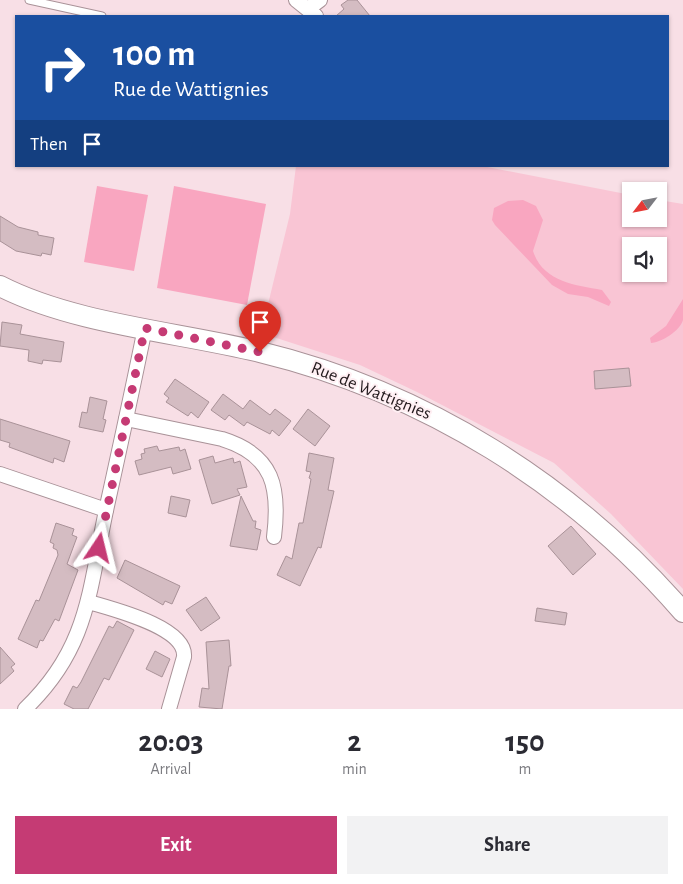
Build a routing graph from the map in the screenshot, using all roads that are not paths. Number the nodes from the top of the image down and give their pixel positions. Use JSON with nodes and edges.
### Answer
{"nodes":[{"id":1,"x":29,"y":0,"type":"edge"},
{"id":2,"x":296,"y":0,"type":"edge"},
{"id":3,"x":320,"y":0,"type":"edge"},
{"id":4,"x":312,"y":13,"type":"edge"},
{"id":5,"x":97,"y":15,"type":"edge"},
{"id":6,"x":0,"y":286,"type":"edge"},
{"id":7,"x":145,"y":328,"type":"junction"},
{"id":8,"x":126,"y":419,"type":"junction"},
{"id":9,"x":0,"y":474,"type":"edge"},
{"id":10,"x":106,"y":510,"type":"junction"},
{"id":11,"x":274,"y":537,"type":"dead end"},
{"id":12,"x":89,"y":602,"type":"junction"},
{"id":13,"x":683,"y":612,"type":"edge"},
{"id":14,"x":25,"y":709,"type":"edge"},
{"id":15,"x":169,"y":709,"type":"edge"}],
"edges":[{"from":1,"to":5,"type":"lane"},
{"from":2,"to":4,"type":"street"},
{"from":3,"to":4,"type":"street"},
{"from":6,"to":7,"type":"street","name":"Rue de Wattignies"},
{"from":7,"to":8,"type":"street"},
{"from":7,"to":13,"type":"street","name":"Rue de Wattignies"},
{"from":8,"to":10,"type":"street"},
{"from":8,"to":11,"type":"street"},
{"from":9,"to":10,"type":"street"},
{"from":10,"to":12,"type":"street"},
{"from":12,"to":14,"type":"street"},
{"from":12,"to":15,"type":"street"}]}
